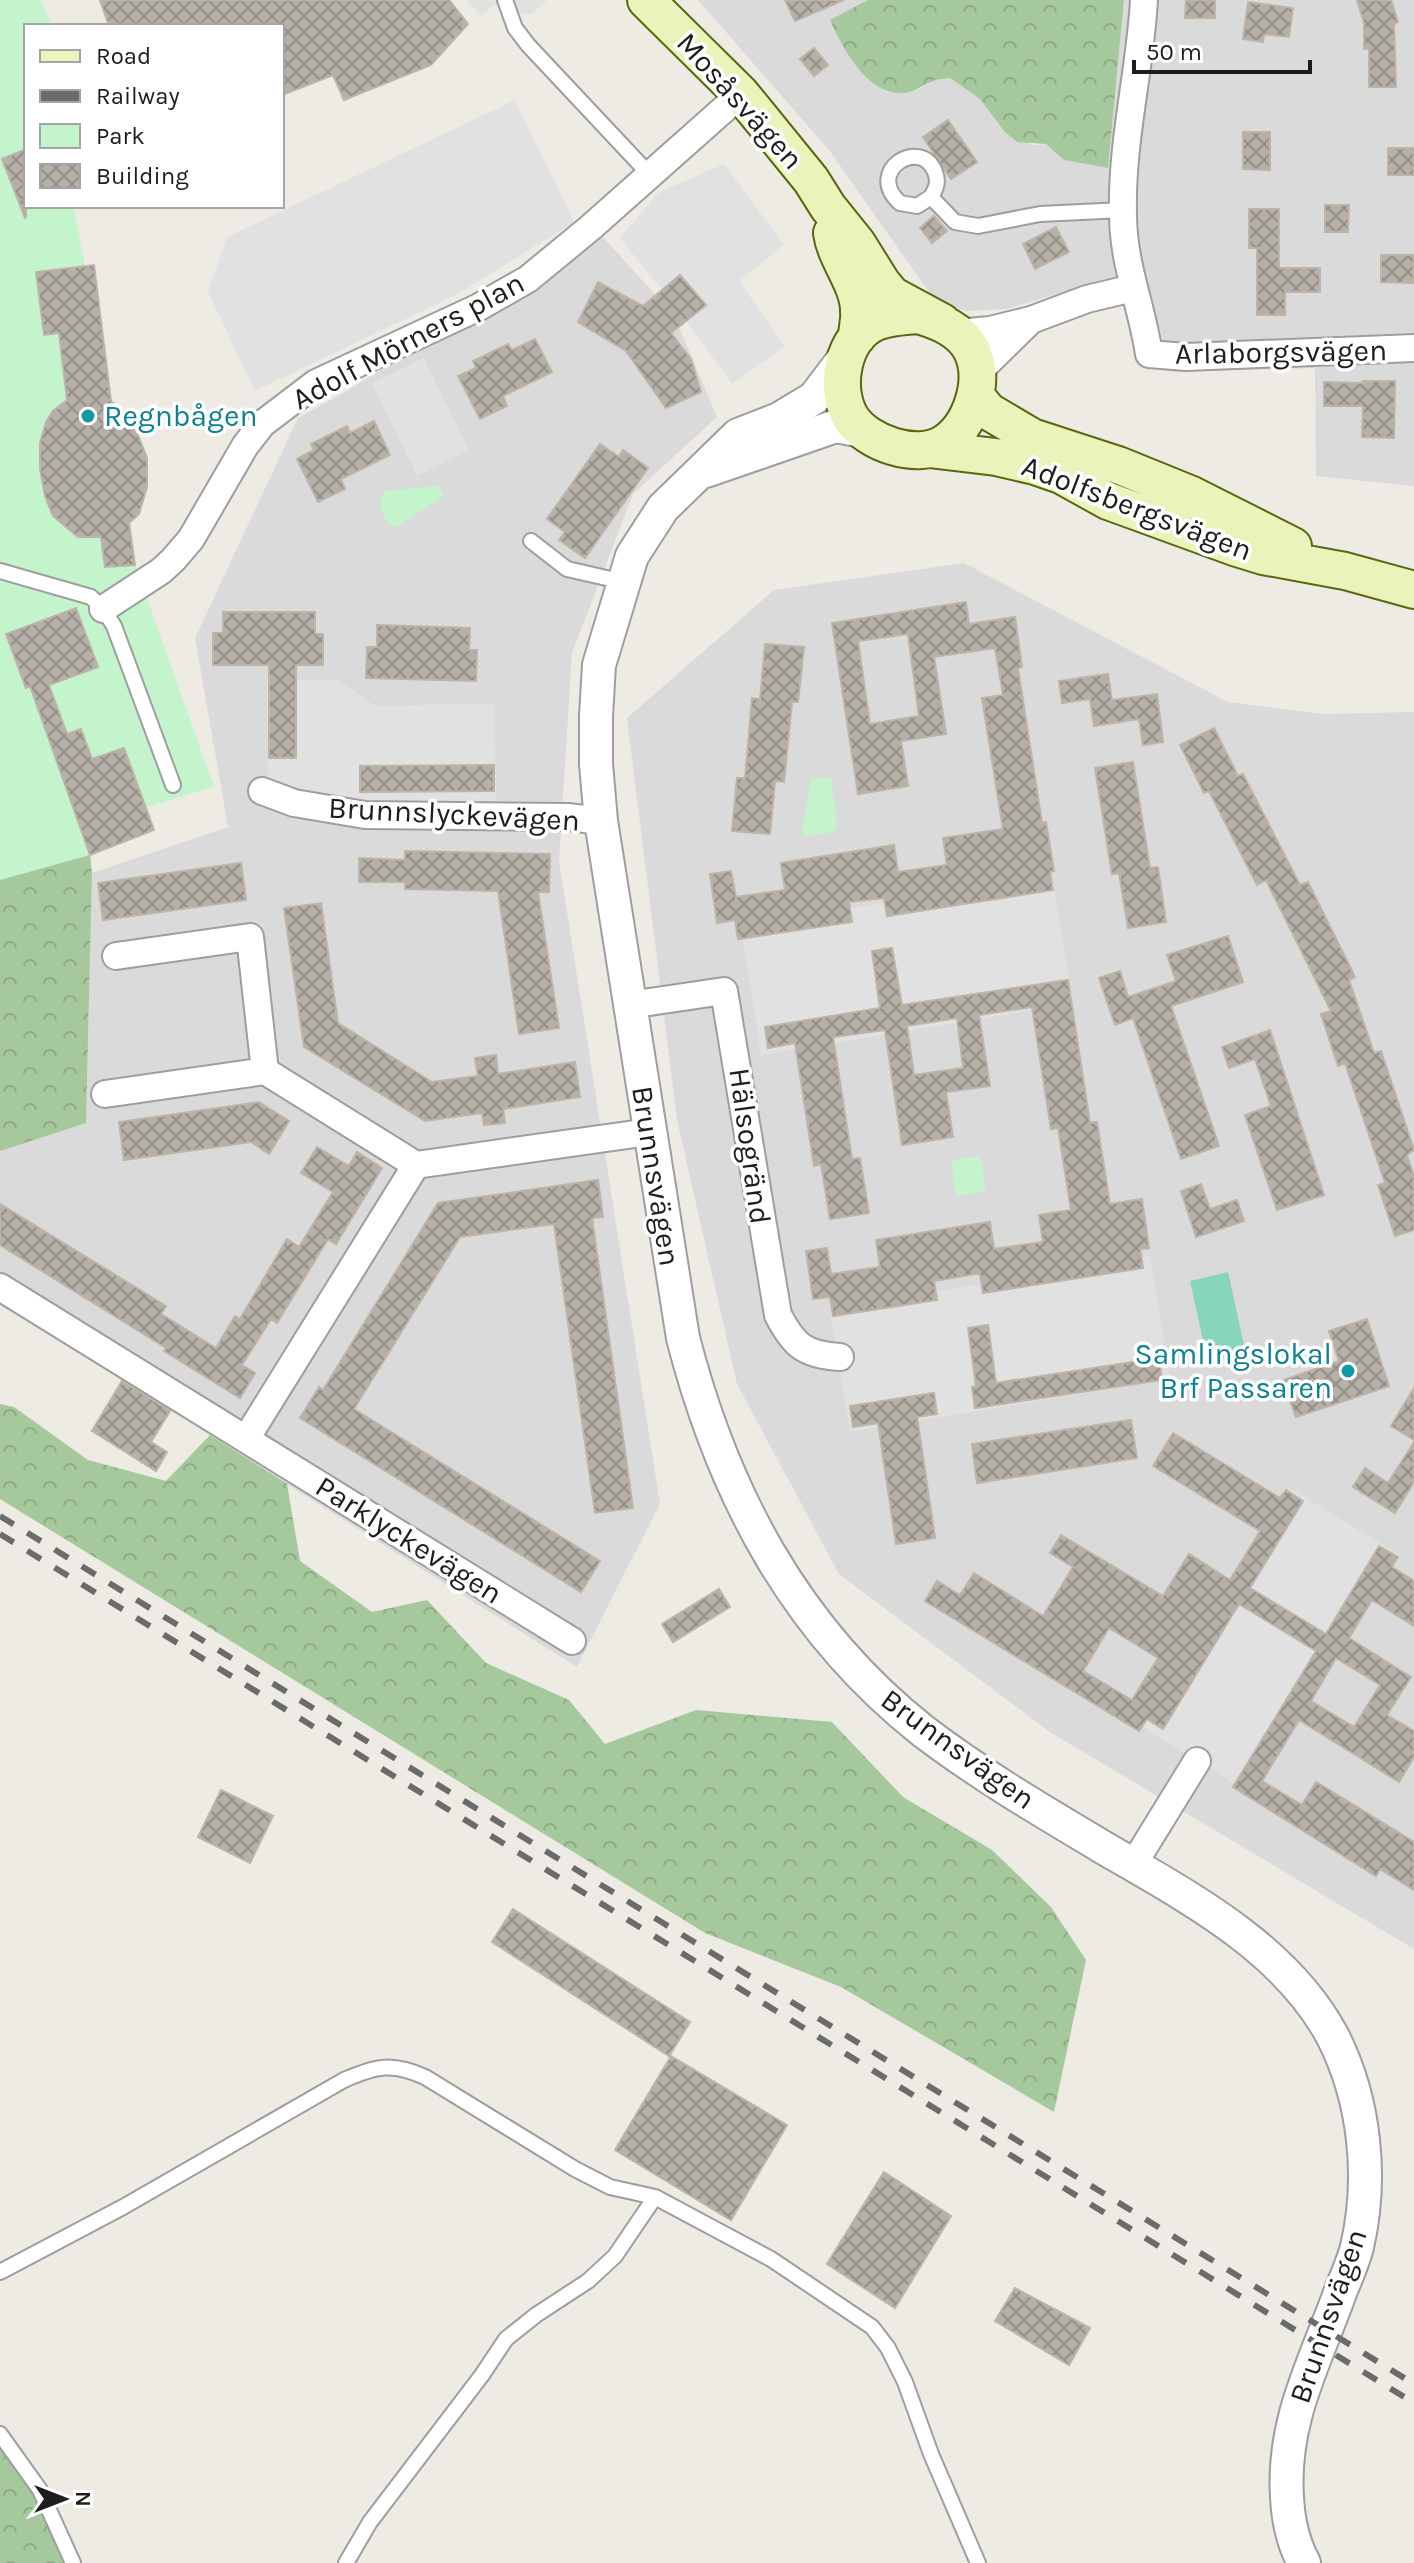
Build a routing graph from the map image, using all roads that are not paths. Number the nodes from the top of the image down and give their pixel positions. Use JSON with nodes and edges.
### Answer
{"nodes":[{"id":1,"x":505,"y":0,"type":"edge"},
{"id":2,"x":646,"y":0,"type":"edge"},
{"id":3,"x":1144,"y":0,"type":"edge"},
{"id":4,"x":741,"y":94,"type":"junction"},
{"id":5,"x":650,"y":175,"type":"junction"},
{"id":6,"x":931,"y":197,"type":"dead end"},
{"id":7,"x":828,"y":207,"type":"junction"},
{"id":8,"x":1123,"y":210,"type":"junction"},
{"id":9,"x":1133,"y":288,"type":"junction"},
{"id":10,"x":1031,"y":320,"type":"junction"},
{"id":11,"x":950,"y":328,"type":"junction"},
{"id":12,"x":852,"y":345,"type":"junction"},
{"id":13,"x":1414,"y":348,"type":"edge"},
{"id":14,"x":976,"y":384,"type":"junction"},
{"id":15,"x":862,"y":431,"type":"junction"},
{"id":16,"x":929,"y":449,"type":"junction"},
{"id":17,"x":699,"y":474,"type":"junction"},
{"id":18,"x":531,"y":541,"type":"dead end"},
{"id":19,"x":0,"y":571,"type":"edge"},
{"id":20,"x":1345,"y":571,"type":"junction"},
{"id":21,"x":624,"y":582,"type":"junction"},
{"id":22,"x":1414,"y":590,"type":"edge"},
{"id":23,"x":103,"y":609,"type":"junction"},
{"id":24,"x":173,"y":785,"type":"dead end"},
{"id":25,"x":262,"y":791,"type":"dead end"},
{"id":26,"x":601,"y":821,"type":"junction"},
{"id":27,"x":116,"y":956,"type":"dead end"},
{"id":28,"x":629,"y":1005,"type":"junction"},
{"id":29,"x":265,"y":1071,"type":"junction"},
{"id":30,"x":105,"y":1094,"type":"dead end"},
{"id":31,"x":649,"y":1132,"type":"junction"},
{"id":32,"x":416,"y":1165,"type":"junction"},
{"id":33,"x":0,"y":1287,"type":"edge"},
{"id":34,"x":840,"y":1357,"type":"dead end"},
{"id":35,"x":246,"y":1439,"type":"junction"},
{"id":36,"x":572,"y":1641,"type":"dead end"},
{"id":37,"x":1197,"y":1761,"type":"dead end"},
{"id":38,"x":1133,"y":1865,"type":"junction"},
{"id":39,"x":655,"y":2197,"type":"junction"},
{"id":40,"x":0,"y":2272,"type":"edge"},
{"id":41,"x":0,"y":2434,"type":"edge"},
{"id":42,"x":73,"y":2563,"type":"edge"},
{"id":43,"x":346,"y":2563,"type":"edge"},
{"id":44,"x":978,"y":2563,"type":"edge"},
{"id":45,"x":1304,"y":2563,"type":"edge"}],
"edges":[{"from":1,"to":5,"type":"lane"},
{"from":2,"to":4,"type":"main road","name":"Mosåsvägen"},
{"from":3,"to":8,"type":"street"},
{"from":4,"to":5,"type":"street","name":"Adolf Mörners plan"},
{"from":4,"to":7,"type":"main road","name":"Mosåsvägen"},
{"from":5,"to":23,"type":"street","name":"Adolf Mörners plan"},
{"from":6,"to":8,"type":"lane"},
{"from":7,"to":11,"type":"main road","name":"Mosåsvägen"},
{"from":7,"to":12,"type":"main road","name":"Mosåsvägen"},
{"from":8,"to":9,"type":"street"},
{"from":9,"to":10,"type":"street"},
{"from":9,"to":13,"type":"street","name":"Arlaborgsvägen"},
{"from":10,"to":11,"type":"street"},
{"from":10,"to":14,"type":"street"},
{"from":11,"to":12,"type":"main road"},
{"from":11,"to":14,"type":"main road"},
{"from":12,"to":15,"type":"main road"},
{"from":12,"to":17,"type":"street","name":"Brunnsvägen"},
{"from":14,"to":16,"type":"main road"},
{"from":14,"to":20,"type":"main road","name":"Adolfsbergsvägen"},
{"from":15,"to":16,"type":"main road"},
{"from":15,"to":17,"type":"street","name":"Brunnsvägen"},
{"from":16,"to":20,"type":"main road","name":"Adolfsbergsvägen"},
{"from":17,"to":21,"type":"street","name":"Brunnsvägen"},
{"from":18,"to":21,"type":"lane"},
{"from":19,"to":23,"type":"lane"},
{"from":20,"to":22,"type":"main road","name":"Adolfsbergsvägen"},
{"from":21,"to":26,"type":"street","name":"Brunnsvägen"},
{"from":23,"to":24,"type":"lane"},
{"from":25,"to":26,"type":"street","name":"Brunnslyckevägen"},
{"from":26,"to":28,"type":"street","name":"Brunnsvägen"},
{"from":27,"to":29,"type":"street"},
{"from":28,"to":31,"type":"street","name":"Brunnsvägen"},
{"from":28,"to":34,"type":"street","name":"Hälsogränd"},
{"from":29,"to":30,"type":"street"},
{"from":29,"to":32,"type":"street"},
{"from":31,"to":32,"type":"street"},
{"from":31,"to":38,"type":"street","name":"Brunnsvägen"},
{"from":32,"to":35,"type":"street"},
{"from":33,"to":35,"type":"street","name":"Parklyckevägen"},
{"from":35,"to":36,"type":"street","name":"Parklyckevägen"},
{"from":37,"to":38,"type":"street"},
{"from":38,"to":45,"type":"street","name":"Brunnsvägen"},
{"from":39,"to":40,"type":"lane"},
{"from":39,"to":43,"type":"lane"},
{"from":39,"to":44,"type":"lane"},
{"from":41,"to":42,"type":"lane"}]}
